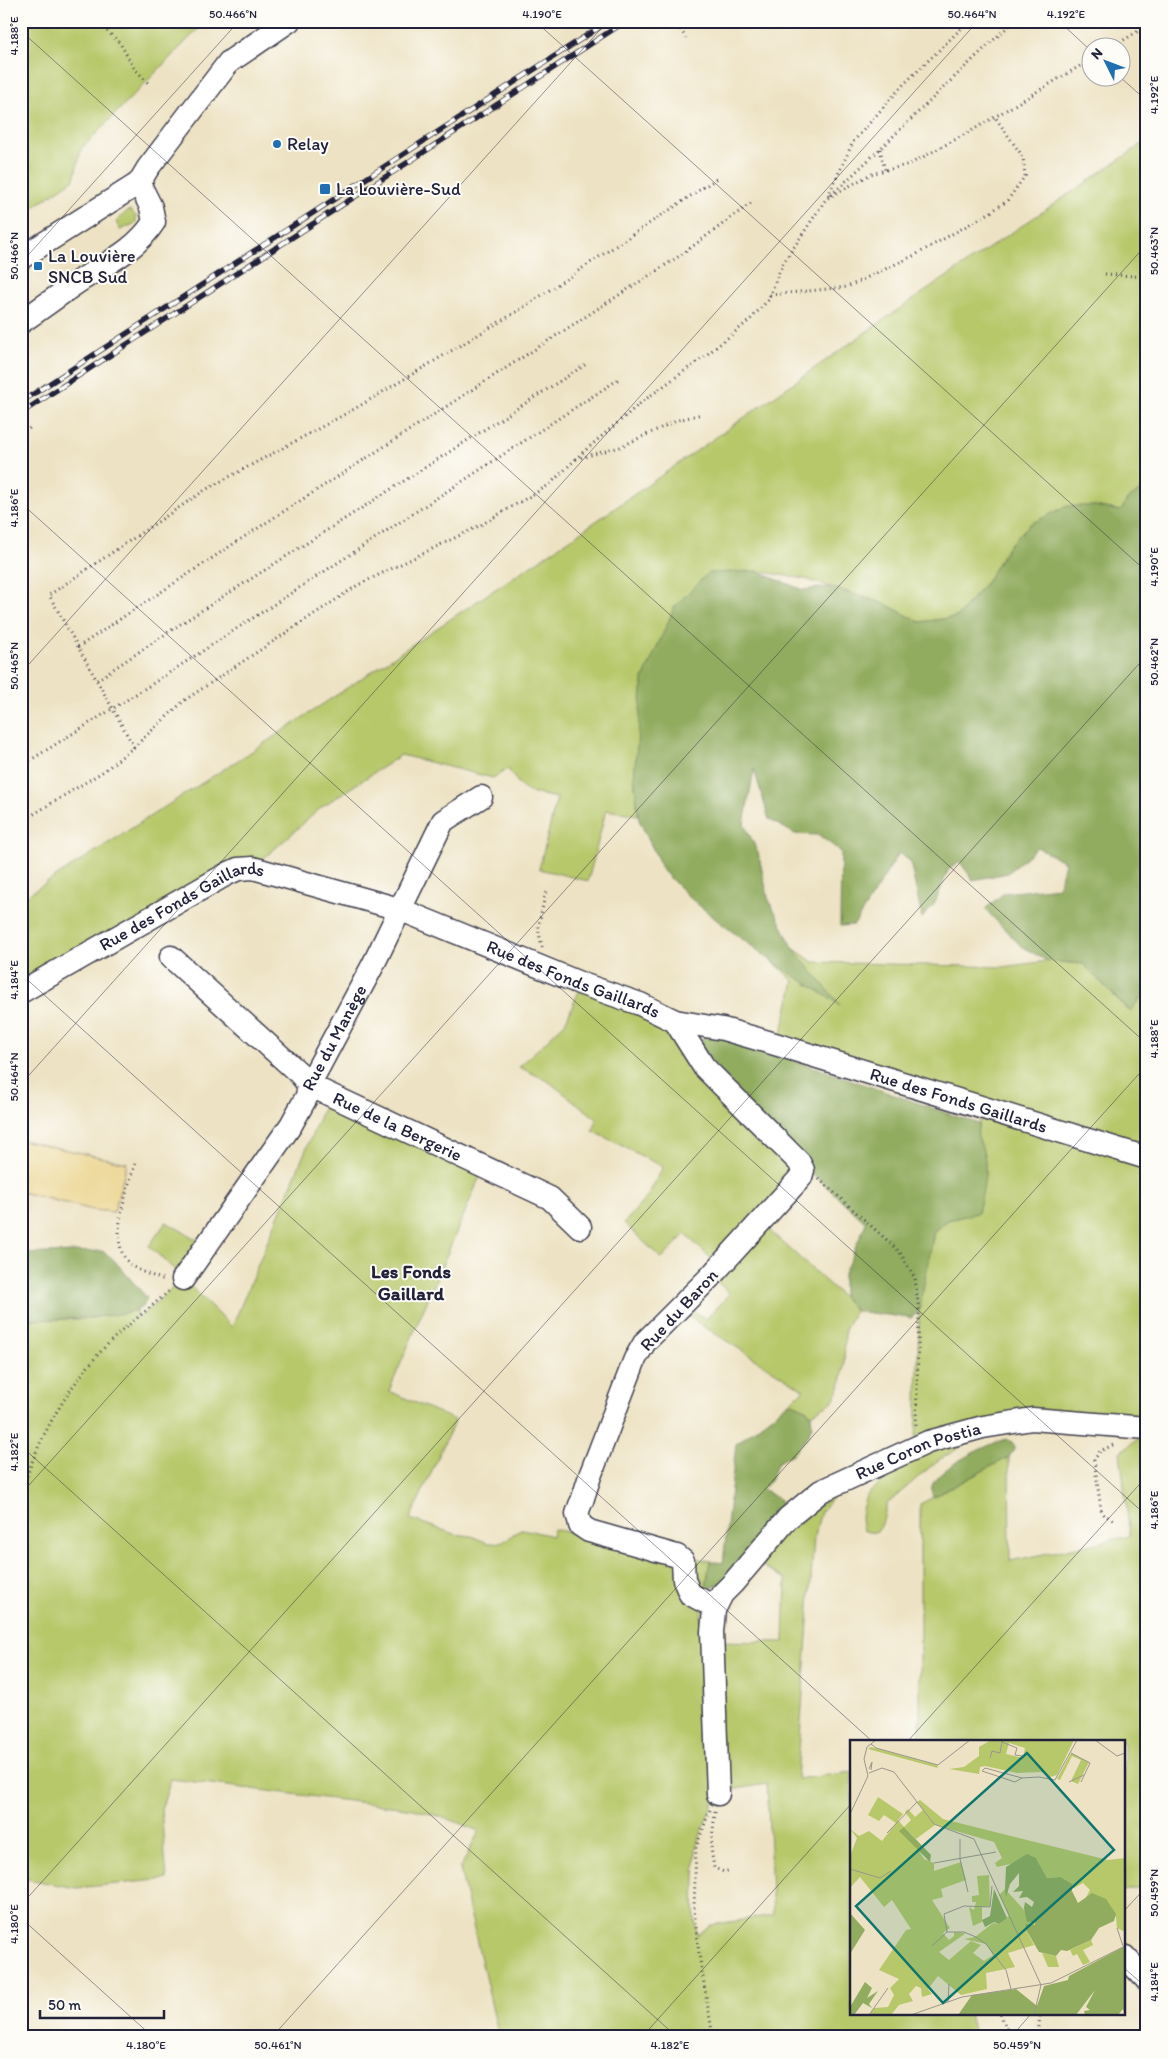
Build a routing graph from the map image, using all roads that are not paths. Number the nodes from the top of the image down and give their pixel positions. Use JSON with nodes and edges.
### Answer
{"nodes":[{"id":1,"x":289,"y":21,"type":"edge"},
{"id":2,"x":139,"y":183,"type":"junction"},
{"id":3,"x":21,"y":258,"type":"edge"},
{"id":4,"x":21,"y":322,"type":"edge"},
{"id":5,"x":480,"y":798,"type":"dead end"},
{"id":6,"x":399,"y":909,"type":"junction"},
{"id":7,"x":171,"y":957,"type":"dead end"},
{"id":8,"x":21,"y":992,"type":"edge"},
{"id":9,"x":674,"y":1021,"type":"junction"},
{"id":10,"x":309,"y":1085,"type":"junction"},
{"id":11,"x":1147,"y":1158,"type":"edge"},
{"id":12,"x":580,"y":1227,"type":"dead end"},
{"id":13,"x":183,"y":1278,"type":"road end"},
{"id":14,"x":1147,"y":1428,"type":"edge"},
{"id":15,"x":716,"y":1603,"type":"junction"},
{"id":16,"x":718,"y":1794,"type":"road end"},
{"id":17,"x":1126,"y":1958,"type":"edge"},
{"id":18,"x":1147,"y":1980,"type":"edge"}],
"edges":[{"from":1,"to":2,"type":"street"},
{"from":2,"to":3,"type":"street"},
{"from":2,"to":4,"type":"street"},
{"from":5,"to":6,"type":"street","name":"Rue du Manège"},
{"from":6,"to":8,"type":"street","name":"Rue des Fonds Gaillards"},
{"from":6,"to":9,"type":"street","name":"Rue des Fonds Gaillards"},
{"from":6,"to":10,"type":"street","name":"Rue du Manège"},
{"from":7,"to":10,"type":"street","name":"Rue de la Bergerie"},
{"from":9,"to":11,"type":"street","name":"Rue des Fonds Gaillards"},
{"from":9,"to":15,"type":"street","name":"Rue du Baron"},
{"from":10,"to":12,"type":"street","name":"Rue de la Bergerie"},
{"from":10,"to":13,"type":"street","name":"Rue du Manège"},
{"from":14,"to":15,"type":"street","name":"Rue Coron Postia"},
{"from":15,"to":16,"type":"street"},
{"from":17,"to":18,"type":"street"}]}
